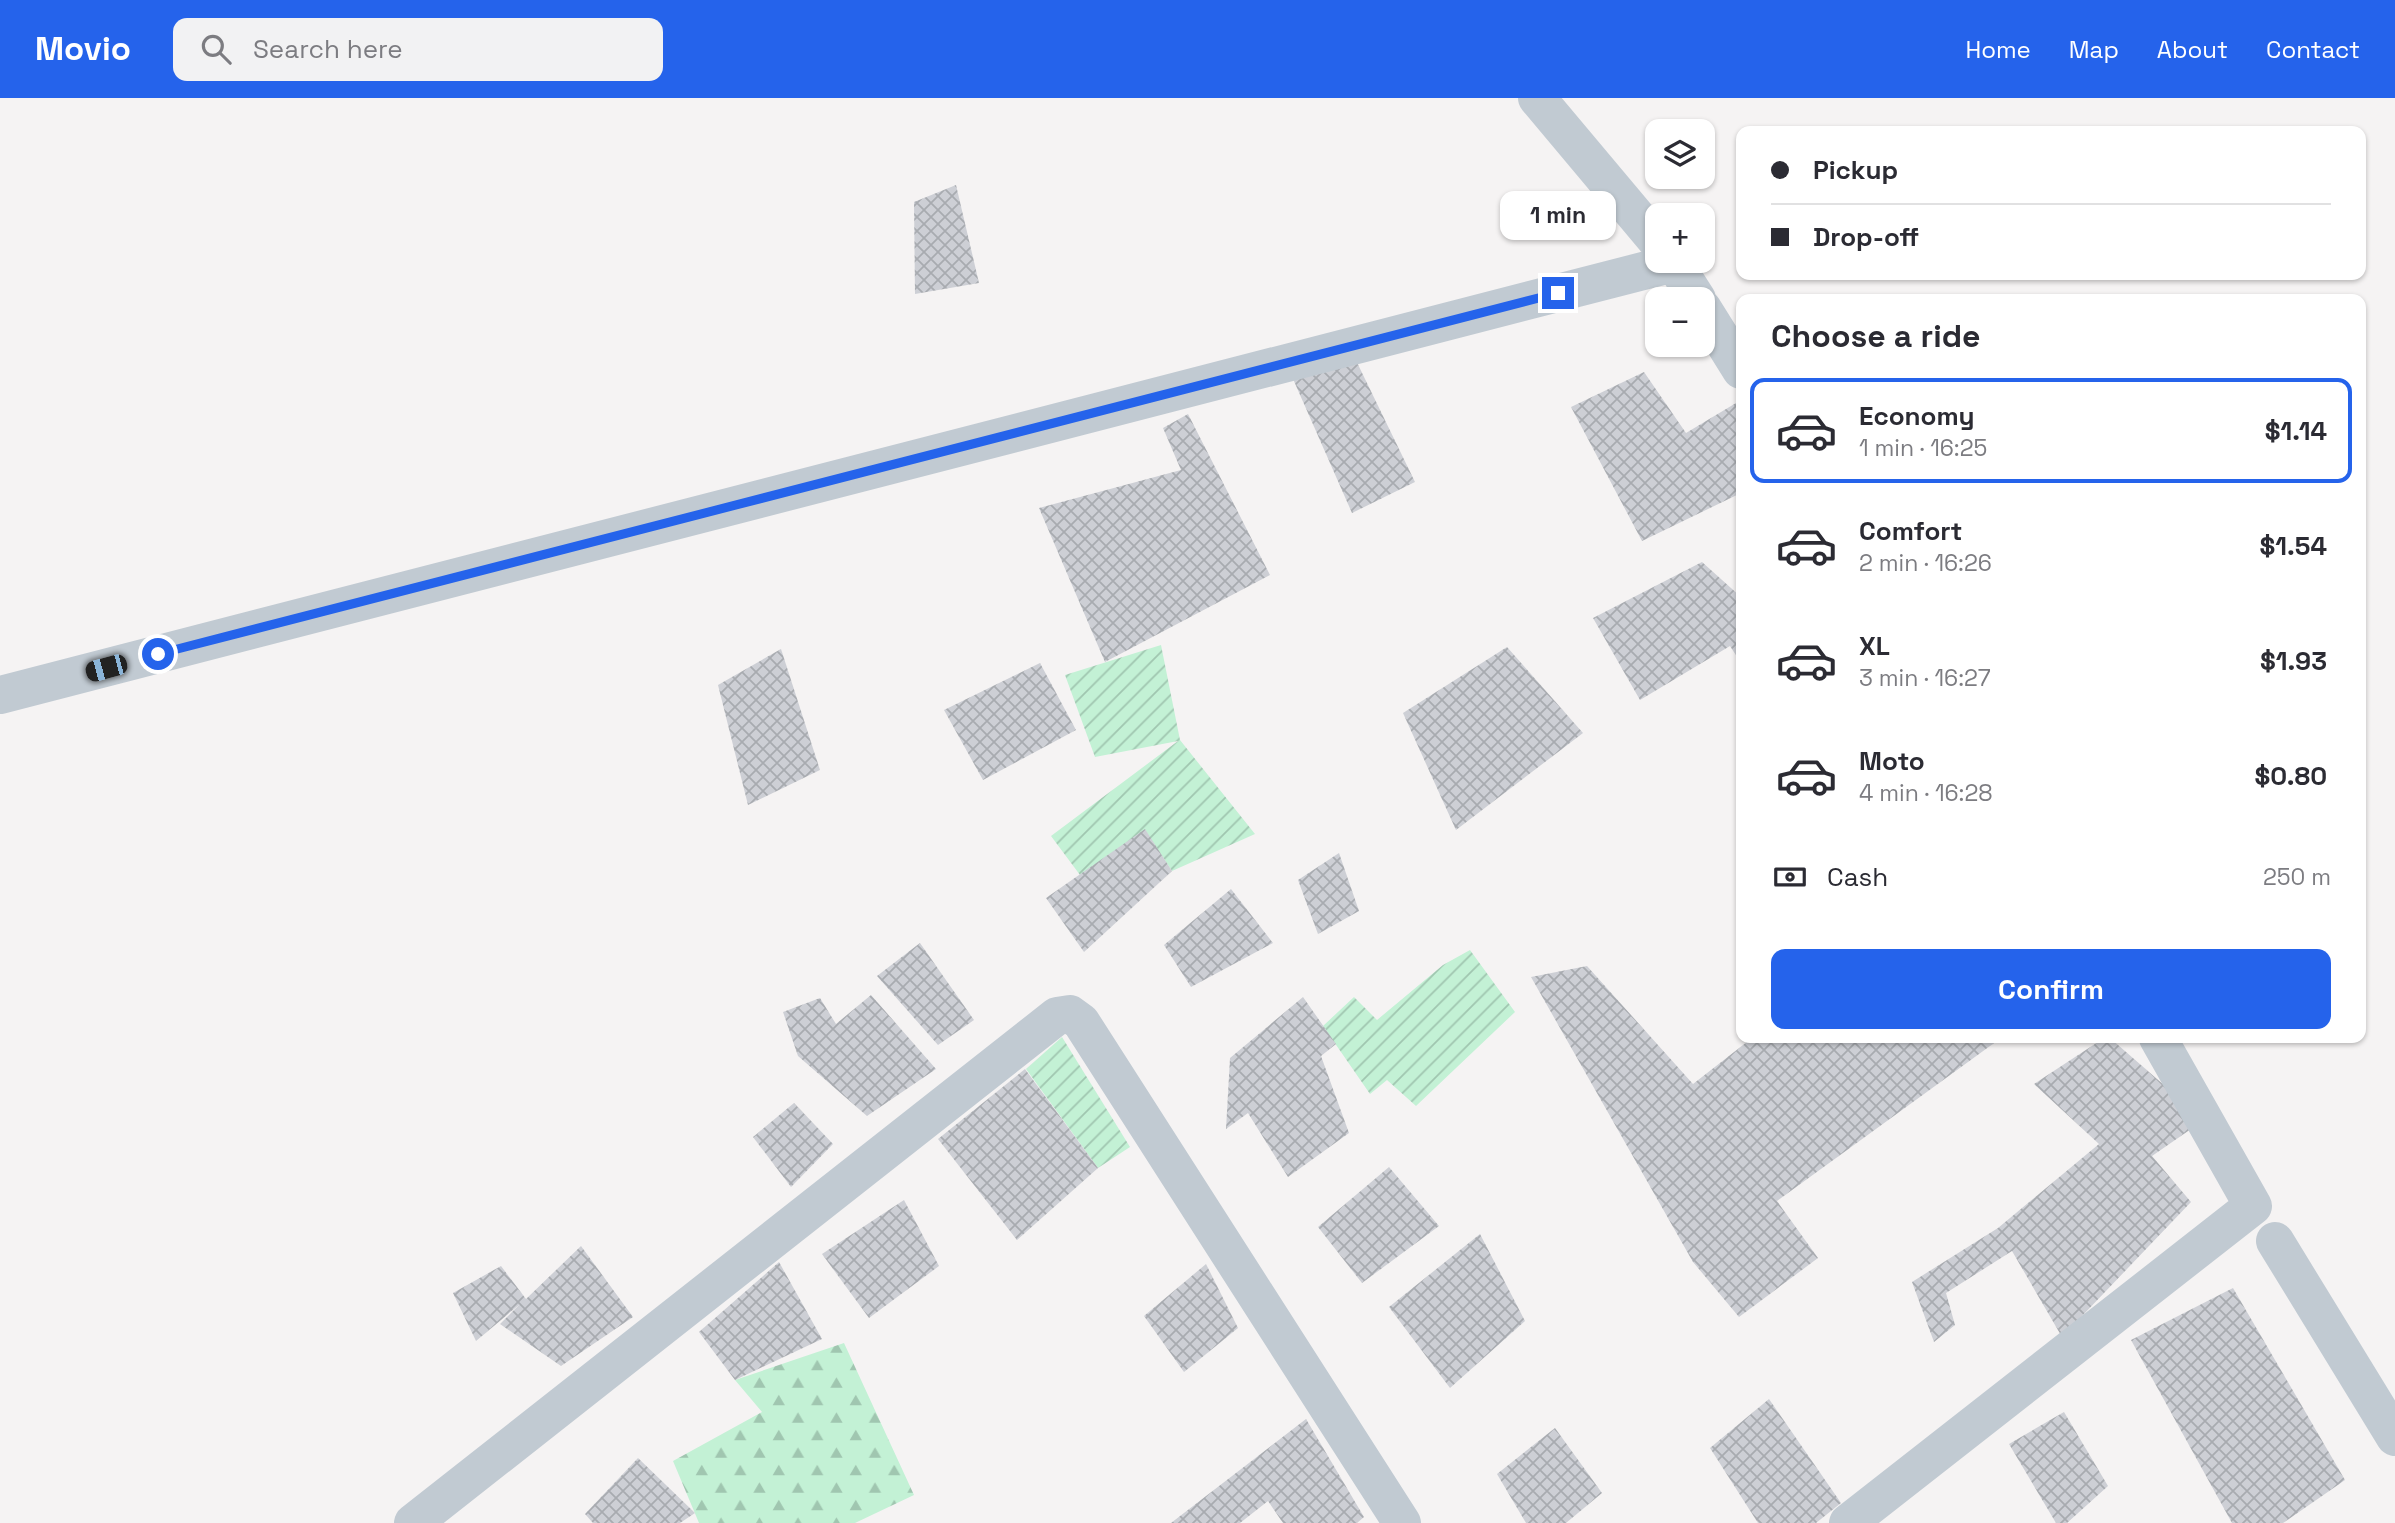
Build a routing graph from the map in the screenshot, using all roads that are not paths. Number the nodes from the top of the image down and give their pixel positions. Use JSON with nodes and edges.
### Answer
{"nodes":[{"id":1,"x":1537,"y":98,"type":"edge"},
{"id":2,"x":1645,"y":227,"type":"edge"},
{"id":3,"x":1645,"y":261,"type":"edge"},
{"id":4,"x":1715,"y":328,"type":"edge"},
{"id":5,"x":1736,"y":362,"type":"edge"},
{"id":6,"x":0,"y":695,"type":"edge"},
{"id":7,"x":2161,"y":1043,"type":"edge"},
{"id":8,"x":2275,"y":1241,"type":"dead end"},
{"id":9,"x":2395,"y":1437,"type":"edge"},
{"id":10,"x":413,"y":1523,"type":"edge"},
{"id":11,"x":1402,"y":1523,"type":"edge"},
{"id":12,"x":1848,"y":1523,"type":"edge"}],
"edges":[{"from":1,"to":2,"type":"street"},
{"from":3,"to":6,"type":"street"},
{"from":4,"to":5,"type":"street"},
{"from":7,"to":12,"type":"street"},
{"from":8,"to":9,"type":"street"},
{"from":10,"to":11,"type":"street"}]}
